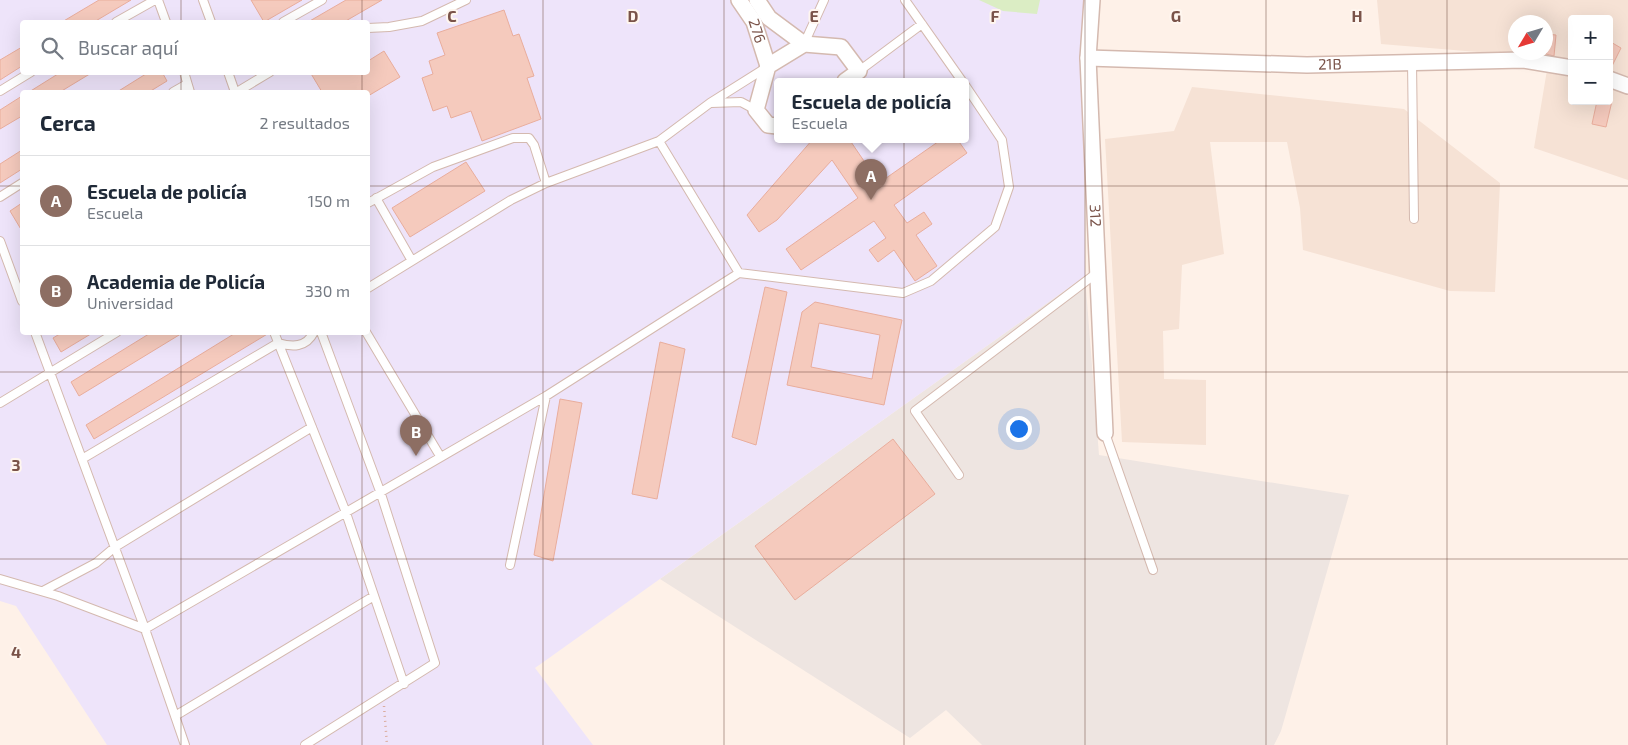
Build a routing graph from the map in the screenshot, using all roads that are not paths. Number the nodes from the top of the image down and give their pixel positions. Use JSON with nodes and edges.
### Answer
{"nodes":[{"id":1,"x":157,"y":0,"type":"edge"},
{"id":2,"x":202,"y":0,"type":"edge"},
{"id":3,"x":322,"y":0,"type":"edge"},
{"id":4,"x":466,"y":0,"type":"edge"},
{"id":5,"x":739,"y":0,"type":"edge"},
{"id":6,"x":757,"y":0,"type":"edge"},
{"id":7,"x":824,"y":0,"type":"edge"},
{"id":8,"x":905,"y":0,"type":"edge"},
{"id":9,"x":1092,"y":0,"type":"edge"},
{"id":10,"x":120,"y":20,"type":"edge"},
{"id":11,"x":165,"y":20,"type":"edge"},
{"id":12,"x":209,"y":20,"type":"edge"},
{"id":13,"x":287,"y":20,"type":"edge"},
{"id":14,"x":922,"y":24,"type":"junction"},
{"id":15,"x":370,"y":28,"type":"edge"},
{"id":16,"x":804,"y":44,"type":"junction"},
{"id":17,"x":1088,"y":58,"type":"junction"},
{"id":18,"x":1412,"y":62,"type":"junction"},
{"id":19,"x":768,"y":66,"type":"junction"},
{"id":20,"x":1568,"y":67,"type":"edge"},
{"id":21,"x":859,"y":71,"type":"junction"},
{"id":22,"x":26,"y":75,"type":"edge"},
{"id":23,"x":185,"y":75,"type":"edge"},
{"id":24,"x":229,"y":75,"type":"edge"},
{"id":25,"x":265,"y":75,"type":"edge"},
{"id":26,"x":849,"y":78,"type":"edge"},
{"id":27,"x":960,"y":78,"type":"edge"},
{"id":28,"x":1613,"y":81,"type":"edge"},
{"id":29,"x":187,"y":84,"type":"junction"},
{"id":30,"x":1628,"y":86,"type":"edge"},
{"id":31,"x":176,"y":90,"type":"edge"},
{"id":32,"x":189,"y":90,"type":"edge"},
{"id":33,"x":235,"y":90,"type":"edge"},
{"id":34,"x":239,"y":90,"type":"edge"},
{"id":35,"x":0,"y":91,"type":"edge"},
{"id":36,"x":969,"y":92,"type":"edge"},
{"id":37,"x":710,"y":103,"type":"junction"},
{"id":38,"x":756,"y":110,"type":"junction"},
{"id":39,"x":774,"y":126,"type":"edge"},
{"id":40,"x":659,"y":140,"type":"junction"},
{"id":41,"x":546,"y":183,"type":"junction"},
{"id":42,"x":20,"y":184,"type":"edge"},
{"id":43,"x":0,"y":197,"type":"edge"},
{"id":44,"x":376,"y":198,"type":"junction"},
{"id":45,"x":370,"y":202,"type":"edge"},
{"id":46,"x":1414,"y":219,"type":"dead end"},
{"id":47,"x":0,"y":240,"type":"edge"},
{"id":48,"x":412,"y":261,"type":"junction"},
{"id":49,"x":1098,"y":272,"type":"junction"},
{"id":50,"x":739,"y":273,"type":"junction"},
{"id":51,"x":370,"y":287,"type":"edge"},
{"id":52,"x":20,"y":289,"type":"edge"},
{"id":53,"x":36,"y":335,"type":"edge"},
{"id":54,"x":113,"y":335,"type":"edge"},
{"id":55,"x":275,"y":335,"type":"edge"},
{"id":56,"x":279,"y":335,"type":"edge"},
{"id":57,"x":312,"y":335,"type":"edge"},
{"id":58,"x":322,"y":335,"type":"edge"},
{"id":59,"x":368,"y":335,"type":"edge"},
{"id":60,"x":278,"y":343,"type":"junction"},
{"id":61,"x":52,"y":373,"type":"junction"},
{"id":62,"x":546,"y":396,"type":"junction"},
{"id":63,"x":0,"y":402,"type":"edge"},
{"id":64,"x":312,"y":427,"type":"junction"},
{"id":65,"x":1105,"y":433,"type":"joint"},
{"id":66,"x":440,"y":456,"type":"junction"},
{"id":67,"x":82,"y":459,"type":"junction"},
{"id":68,"x":959,"y":475,"type":"dead end"},
{"id":69,"x":380,"y":491,"type":"junction"},
{"id":70,"x":346,"y":510,"type":"junction"},
{"id":71,"x":115,"y":547,"type":"junction"},
{"id":72,"x":510,"y":565,"type":"dead end"},
{"id":73,"x":1152,"y":570,"type":"dead end"},
{"id":74,"x":0,"y":579,"type":"edge"},
{"id":75,"x":43,"y":591,"type":"junction"},
{"id":76,"x":374,"y":596,"type":"junction"},
{"id":77,"x":145,"y":629,"type":"junction"},
{"id":78,"x":404,"y":684,"type":"junction"},
{"id":79,"x":175,"y":716,"type":"junction"},
{"id":80,"x":185,"y":745,"type":"edge"},
{"id":81,"x":305,"y":745,"type":"edge"}],
"edges":[{"from":1,"to":10,"type":"lane"},
{"from":1,"to":11,"type":"lane"},
{"from":2,"to":12,"type":"lane"},
{"from":3,"to":13,"type":"lane"},
{"from":4,"to":15,"type":"lane"},
{"from":5,"to":19,"type":"street","name":"276"},
{"from":6,"to":16,"type":"street","name":"276"},
{"from":7,"to":16,"type":"lane"},
{"from":8,"to":14,"type":"lane"},
{"from":9,"to":17,"type":"street","name":"312"},
{"from":14,"to":21,"type":"lane"},
{"from":14,"to":27,"type":"lane"},
{"from":16,"to":19,"type":"street"},
{"from":16,"to":21,"type":"street"},
{"from":17,"to":18,"type":"street","name":"21B"},
{"from":17,"to":49,"type":"street","name":"312"},
{"from":18,"to":20,"type":"street","name":"21B"},
{"from":18,"to":46,"type":"lane"},
{"from":19,"to":37,"type":"lane"},
{"from":19,"to":38,"type":"street"},
{"from":21,"to":26,"type":"street"},
{"from":22,"to":35,"type":"lane"},
{"from":23,"to":29,"type":"lane"},
{"from":24,"to":33,"type":"lane"},
{"from":25,"to":34,"type":"lane"},
{"from":28,"to":30,"type":"street"},
{"from":29,"to":31,"type":"lane"},
{"from":29,"to":32,"type":"lane"},
{"from":36,"to":50,"type":"lane"},
{"from":37,"to":38,"type":"lane"},
{"from":37,"to":40,"type":"lane"},
{"from":38,"to":39,"type":"street"},
{"from":40,"to":41,"type":"lane"},
{"from":40,"to":50,"type":"lane"},
{"from":41,"to":44,"type":"lane"},
{"from":41,"to":48,"type":"lane"},
{"from":42,"to":43,"type":"lane"},
{"from":44,"to":45,"type":"lane"},
{"from":44,"to":48,"type":"lane"},
{"from":47,"to":52,"type":"lane"},
{"from":48,"to":51,"type":"lane"},
{"from":49,"to":65,"type":"street","name":"312"},
{"from":49,"to":68,"type":"lane"},
{"from":50,"to":62,"type":"lane"},
{"from":53,"to":61,"type":"lane"},
{"from":54,"to":61,"type":"lane"},
{"from":55,"to":60,"type":"lane"},
{"from":56,"to":60,"type":"lane"},
{"from":57,"to":60,"type":"lane"},
{"from":58,"to":69,"type":"lane"},
{"from":59,"to":66,"type":"lane"},
{"from":60,"to":64,"type":"lane"},
{"from":60,"to":67,"type":"lane"},
{"from":61,"to":63,"type":"lane"},
{"from":61,"to":67,"type":"lane"},
{"from":62,"to":66,"type":"lane"},
{"from":62,"to":72,"type":"lane"},
{"from":64,"to":70,"type":"lane"},
{"from":64,"to":71,"type":"lane"},
{"from":65,"to":73,"type":"lane"},
{"from":66,"to":69,"type":"lane"},
{"from":67,"to":71,"type":"lane"},
{"from":69,"to":70,"type":"lane"},
{"from":69,"to":78,"type":"lane"},
{"from":70,"to":76,"type":"lane"},
{"from":70,"to":77,"type":"lane"},
{"from":71,"to":75,"type":"lane"},
{"from":71,"to":77,"type":"lane"},
{"from":74,"to":75,"type":"lane"},
{"from":75,"to":77,"type":"lane"},
{"from":76,"to":78,"type":"lane"},
{"from":76,"to":79,"type":"lane"},
{"from":77,"to":79,"type":"lane"},
{"from":78,"to":81,"type":"lane"},
{"from":79,"to":80,"type":"lane"}]}
